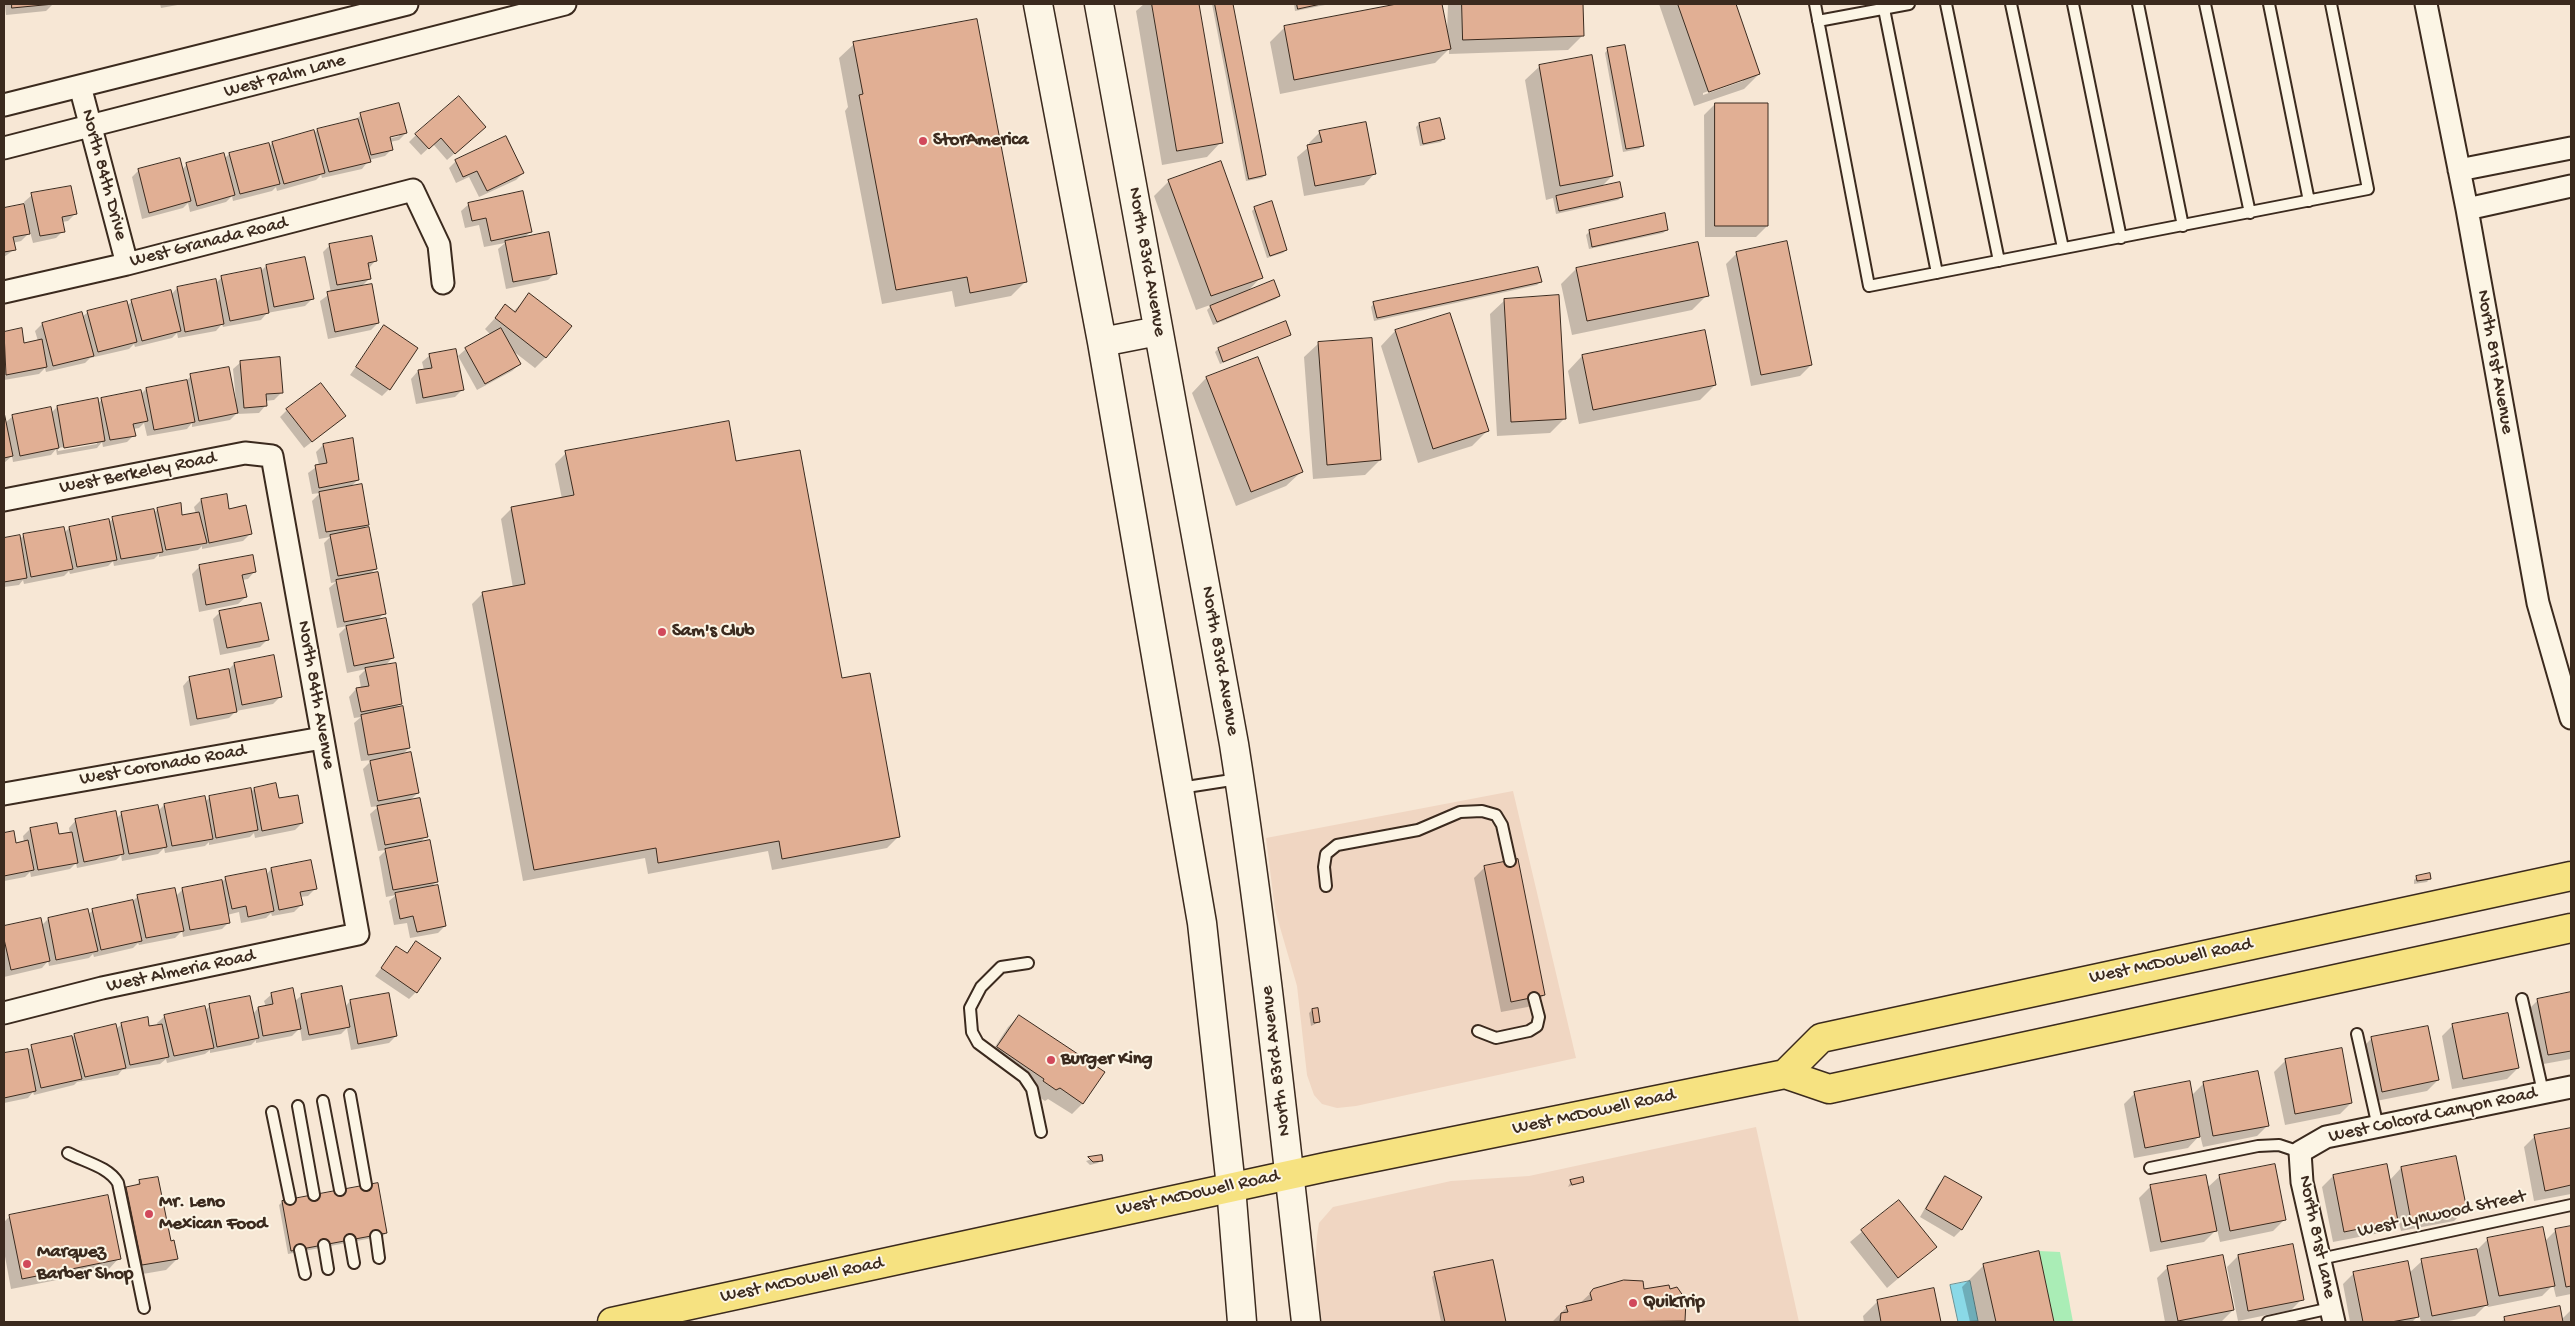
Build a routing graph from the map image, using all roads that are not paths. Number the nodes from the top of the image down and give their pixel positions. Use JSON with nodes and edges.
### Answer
{"nodes":[{"id":1,"x":407,"y":4,"type":"edge"},
{"id":2,"x":565,"y":4,"type":"edge"},
{"id":3,"x":1038,"y":4,"type":"edge"},
{"id":4,"x":1099,"y":4,"type":"edge"},
{"id":5,"x":1815,"y":4,"type":"edge"},
{"id":6,"x":1909,"y":4,"type":"edge"},
{"id":7,"x":1946,"y":4,"type":"edge"},
{"id":8,"x":2011,"y":4,"type":"edge"},
{"id":9,"x":2073,"y":4,"type":"edge"},
{"id":10,"x":2138,"y":4,"type":"edge"},
{"id":11,"x":2205,"y":4,"type":"edge"},
{"id":12,"x":2269,"y":4,"type":"edge"},
{"id":13,"x":2331,"y":4,"type":"edge"},
{"id":14,"x":2426,"y":4,"type":"edge"},
{"id":15,"x":1883,"y":6,"type":"edge"},
{"id":16,"x":1818,"y":21,"type":"junction"},
{"id":17,"x":80,"y":86,"type":"junction"},
{"id":18,"x":4,"y":105,"type":"edge"},
{"id":19,"x":90,"y":128,"type":"junction"},
{"id":20,"x":4,"y":148,"type":"edge"},
{"id":21,"x":2571,"y":148,"type":"edge"},
{"id":22,"x":2459,"y":170,"type":"junction"},
{"id":23,"x":2571,"y":186,"type":"edge"},
{"id":24,"x":2310,"y":201,"type":"junction"},
{"id":25,"x":2467,"y":209,"type":"junction"},
{"id":26,"x":2250,"y":212,"type":"junction"},
{"id":27,"x":2183,"y":226,"type":"junction"},
{"id":28,"x":2122,"y":238,"type":"junction"},
{"id":29,"x":2063,"y":248,"type":"junction"},
{"id":30,"x":1999,"y":261,"type":"junction"},
{"id":31,"x":127,"y":264,"type":"junction"},
{"id":32,"x":1937,"y":273,"type":"junction"},
{"id":33,"x":443,"y":283,"type":"dead end"},
{"id":34,"x":4,"y":292,"type":"edge"},
{"id":35,"x":1158,"y":330,"type":"junction"},
{"id":36,"x":1102,"y":342,"type":"junction"},
{"id":37,"x":272,"y":456,"type":"joint"},
{"id":38,"x":4,"y":500,"type":"edge"},
{"id":39,"x":2571,"y":718,"type":"edge"},
{"id":40,"x":322,"y":738,"type":"junction"},
{"id":41,"x":1239,"y":779,"type":"junction"},
{"id":42,"x":1180,"y":788,"type":"junction"},
{"id":43,"x":4,"y":794,"type":"edge"},
{"id":44,"x":1510,"y":861,"type":"dead end"},
{"id":45,"x":2571,"y":876,"type":"edge"},
{"id":46,"x":1326,"y":886,"type":"dead end"},
{"id":47,"x":2571,"y":928,"type":"edge"},
{"id":48,"x":358,"y":934,"type":"joint"},
{"id":49,"x":1028,"y":963,"type":"dead end"},
{"id":50,"x":1534,"y":998,"type":"dead end"},
{"id":51,"x":2522,"y":1000,"type":"dead end"},
{"id":52,"x":4,"y":1013,"type":"edge"},
{"id":53,"x":1478,"y":1031,"type":"dead end"},
{"id":54,"x":2357,"y":1034,"type":"dead end"},
{"id":55,"x":1785,"y":1074,"type":"junction"},
{"id":56,"x":2571,"y":1086,"type":"edge"},
{"id":57,"x":2543,"y":1092,"type":"junction"},
{"id":58,"x":350,"y":1096,"type":"dead end"},
{"id":59,"x":323,"y":1101,"type":"dead end"},
{"id":60,"x":298,"y":1106,"type":"dead end"},
{"id":61,"x":272,"y":1112,"type":"dead end"},
{"id":62,"x":2378,"y":1127,"type":"junction"},
{"id":63,"x":1041,"y":1132,"type":"dead end"},
{"id":64,"x":2300,"y":1152,"type":"junction"},
{"id":65,"x":68,"y":1153,"type":"dead end"},
{"id":66,"x":2150,"y":1168,"type":"dead end"},
{"id":67,"x":1290,"y":1174,"type":"junction"},
{"id":68,"x":366,"y":1185,"type":"dead end"},
{"id":69,"x":1231,"y":1187,"type":"junction"},
{"id":70,"x":340,"y":1190,"type":"dead end"},
{"id":71,"x":314,"y":1195,"type":"dead end"},
{"id":72,"x":290,"y":1199,"type":"dead end"},
{"id":73,"x":2571,"y":1205,"type":"edge"},
{"id":74,"x":376,"y":1236,"type":"dead end"},
{"id":75,"x":350,"y":1240,"type":"dead end"},
{"id":76,"x":324,"y":1245,"type":"dead end"},
{"id":77,"x":300,"y":1250,"type":"dead end"},
{"id":78,"x":380,"y":1258,"type":"dead end"},
{"id":79,"x":2320,"y":1259,"type":"junction"},
{"id":80,"x":354,"y":1264,"type":"dead end"},
{"id":81,"x":328,"y":1269,"type":"dead end"},
{"id":82,"x":304,"y":1274,"type":"dead end"},
{"id":83,"x":144,"y":1308,"type":"dead end"},
{"id":84,"x":2333,"y":1315,"type":"edge"},
{"id":85,"x":612,"y":1322,"type":"edge"},
{"id":86,"x":1242,"y":1322,"type":"edge"},
{"id":87,"x":1306,"y":1322,"type":"edge"},
{"id":88,"x":2268,"y":1322,"type":"edge"}],
"edges":[{"from":1,"to":17,"type":"street"},
{"from":2,"to":19,"type":"street","name":"West Palm Lane"},
{"from":3,"to":36,"type":"main road"},
{"from":4,"to":35,"type":"main road","name":"North 83rd Avenue"},
{"from":5,"to":16,"type":"lane"},
{"from":6,"to":15,"type":"lane"},
{"from":7,"to":30,"type":"lane"},
{"from":8,"to":29,"type":"lane"},
{"from":9,"to":28,"type":"lane"},
{"from":10,"to":27,"type":"lane"},
{"from":11,"to":26,"type":"lane"},
{"from":12,"to":24,"type":"lane"},
{"from":13,"to":24,"type":"lane"},
{"from":14,"to":22,"type":"street","name":"North 81st Avenue"},
{"from":15,"to":16,"type":"lane"},
{"from":15,"to":32,"type":"lane"},
{"from":16,"to":32,"type":"lane"},
{"from":17,"to":18,"type":"street"},
{"from":17,"to":19,"type":"street","name":"North 84th Drive"},
{"from":19,"to":20,"type":"street","name":"West Palm Lane"},
{"from":19,"to":31,"type":"street","name":"North 84th Drive"},
{"from":21,"to":22,"type":"street"},
{"from":22,"to":25,"type":"street","name":"North 81st Avenue"},
{"from":23,"to":25,"type":"street"},
{"from":24,"to":26,"type":"lane"},
{"from":25,"to":39,"type":"street","name":"North 81st Avenue"},
{"from":26,"to":27,"type":"lane"},
{"from":27,"to":28,"type":"lane"},
{"from":28,"to":29,"type":"lane"},
{"from":29,"to":30,"type":"lane"},
{"from":30,"to":32,"type":"lane"},
{"from":31,"to":33,"type":"street","name":"West Granada Road"},
{"from":31,"to":34,"type":"street","name":"West Granada Road"},
{"from":35,"to":36,"type":"main road"},
{"from":35,"to":41,"type":"main road","name":"North 83rd Avenue"},
{"from":36,"to":42,"type":"main road"},
{"from":37,"to":38,"type":"street","name":"West Berkeley Road"},
{"from":37,"to":40,"type":"street","name":"North 84th Avenue"},
{"from":40,"to":43,"type":"street","name":"West Coronado Road"},
{"from":40,"to":48,"type":"street","name":"North 84th Avenue"},
{"from":41,"to":42,"type":"lane"},
{"from":41,"to":67,"type":"main road","name":"North 83rd Avenue"},
{"from":42,"to":69,"type":"main road"},
{"from":44,"to":46,"type":"lane"},
{"from":45,"to":55,"type":"main road","name":"West McDowell Road"},
{"from":47,"to":55,"type":"main road"},
{"from":48,"to":52,"type":"street","name":"West Almeria Road"},
{"from":49,"to":63,"type":"lane"},
{"from":50,"to":53,"type":"lane"},
{"from":51,"to":57,"type":"lane"},
{"from":54,"to":62,"type":"lane"},
{"from":55,"to":67,"type":"main road","name":"West McDowell Road"},
{"from":56,"to":57,"type":"street","name":"West Colcord Canyon Road"},
{"from":57,"to":62,"type":"street","name":"West Colcord Canyon Road"},
{"from":58,"to":68,"type":"lane"},
{"from":59,"to":70,"type":"lane"},
{"from":60,"to":71,"type":"lane"},
{"from":61,"to":72,"type":"lane"},
{"from":62,"to":64,"type":"street","name":"West Colcord Canyon Road"},
{"from":64,"to":66,"type":"lane"},
{"from":64,"to":79,"type":"street","name":"North 81st Lane"},
{"from":65,"to":83,"type":"lane"},
{"from":67,"to":69,"type":"main road","name":"West McDowell Road"},
{"from":67,"to":87,"type":"main road","name":"North 83rd Avenue"},
{"from":69,"to":85,"type":"main road","name":"West McDowell Road"},
{"from":69,"to":86,"type":"main road"},
{"from":73,"to":79,"type":"lane","name":"West Lynwood Street"},
{"from":74,"to":78,"type":"lane"},
{"from":75,"to":80,"type":"lane"},
{"from":76,"to":81,"type":"lane"},
{"from":77,"to":82,"type":"lane"},
{"from":79,"to":84,"type":"street","name":"North 81st Lane"},
{"from":84,"to":88,"type":"lane"}]}
